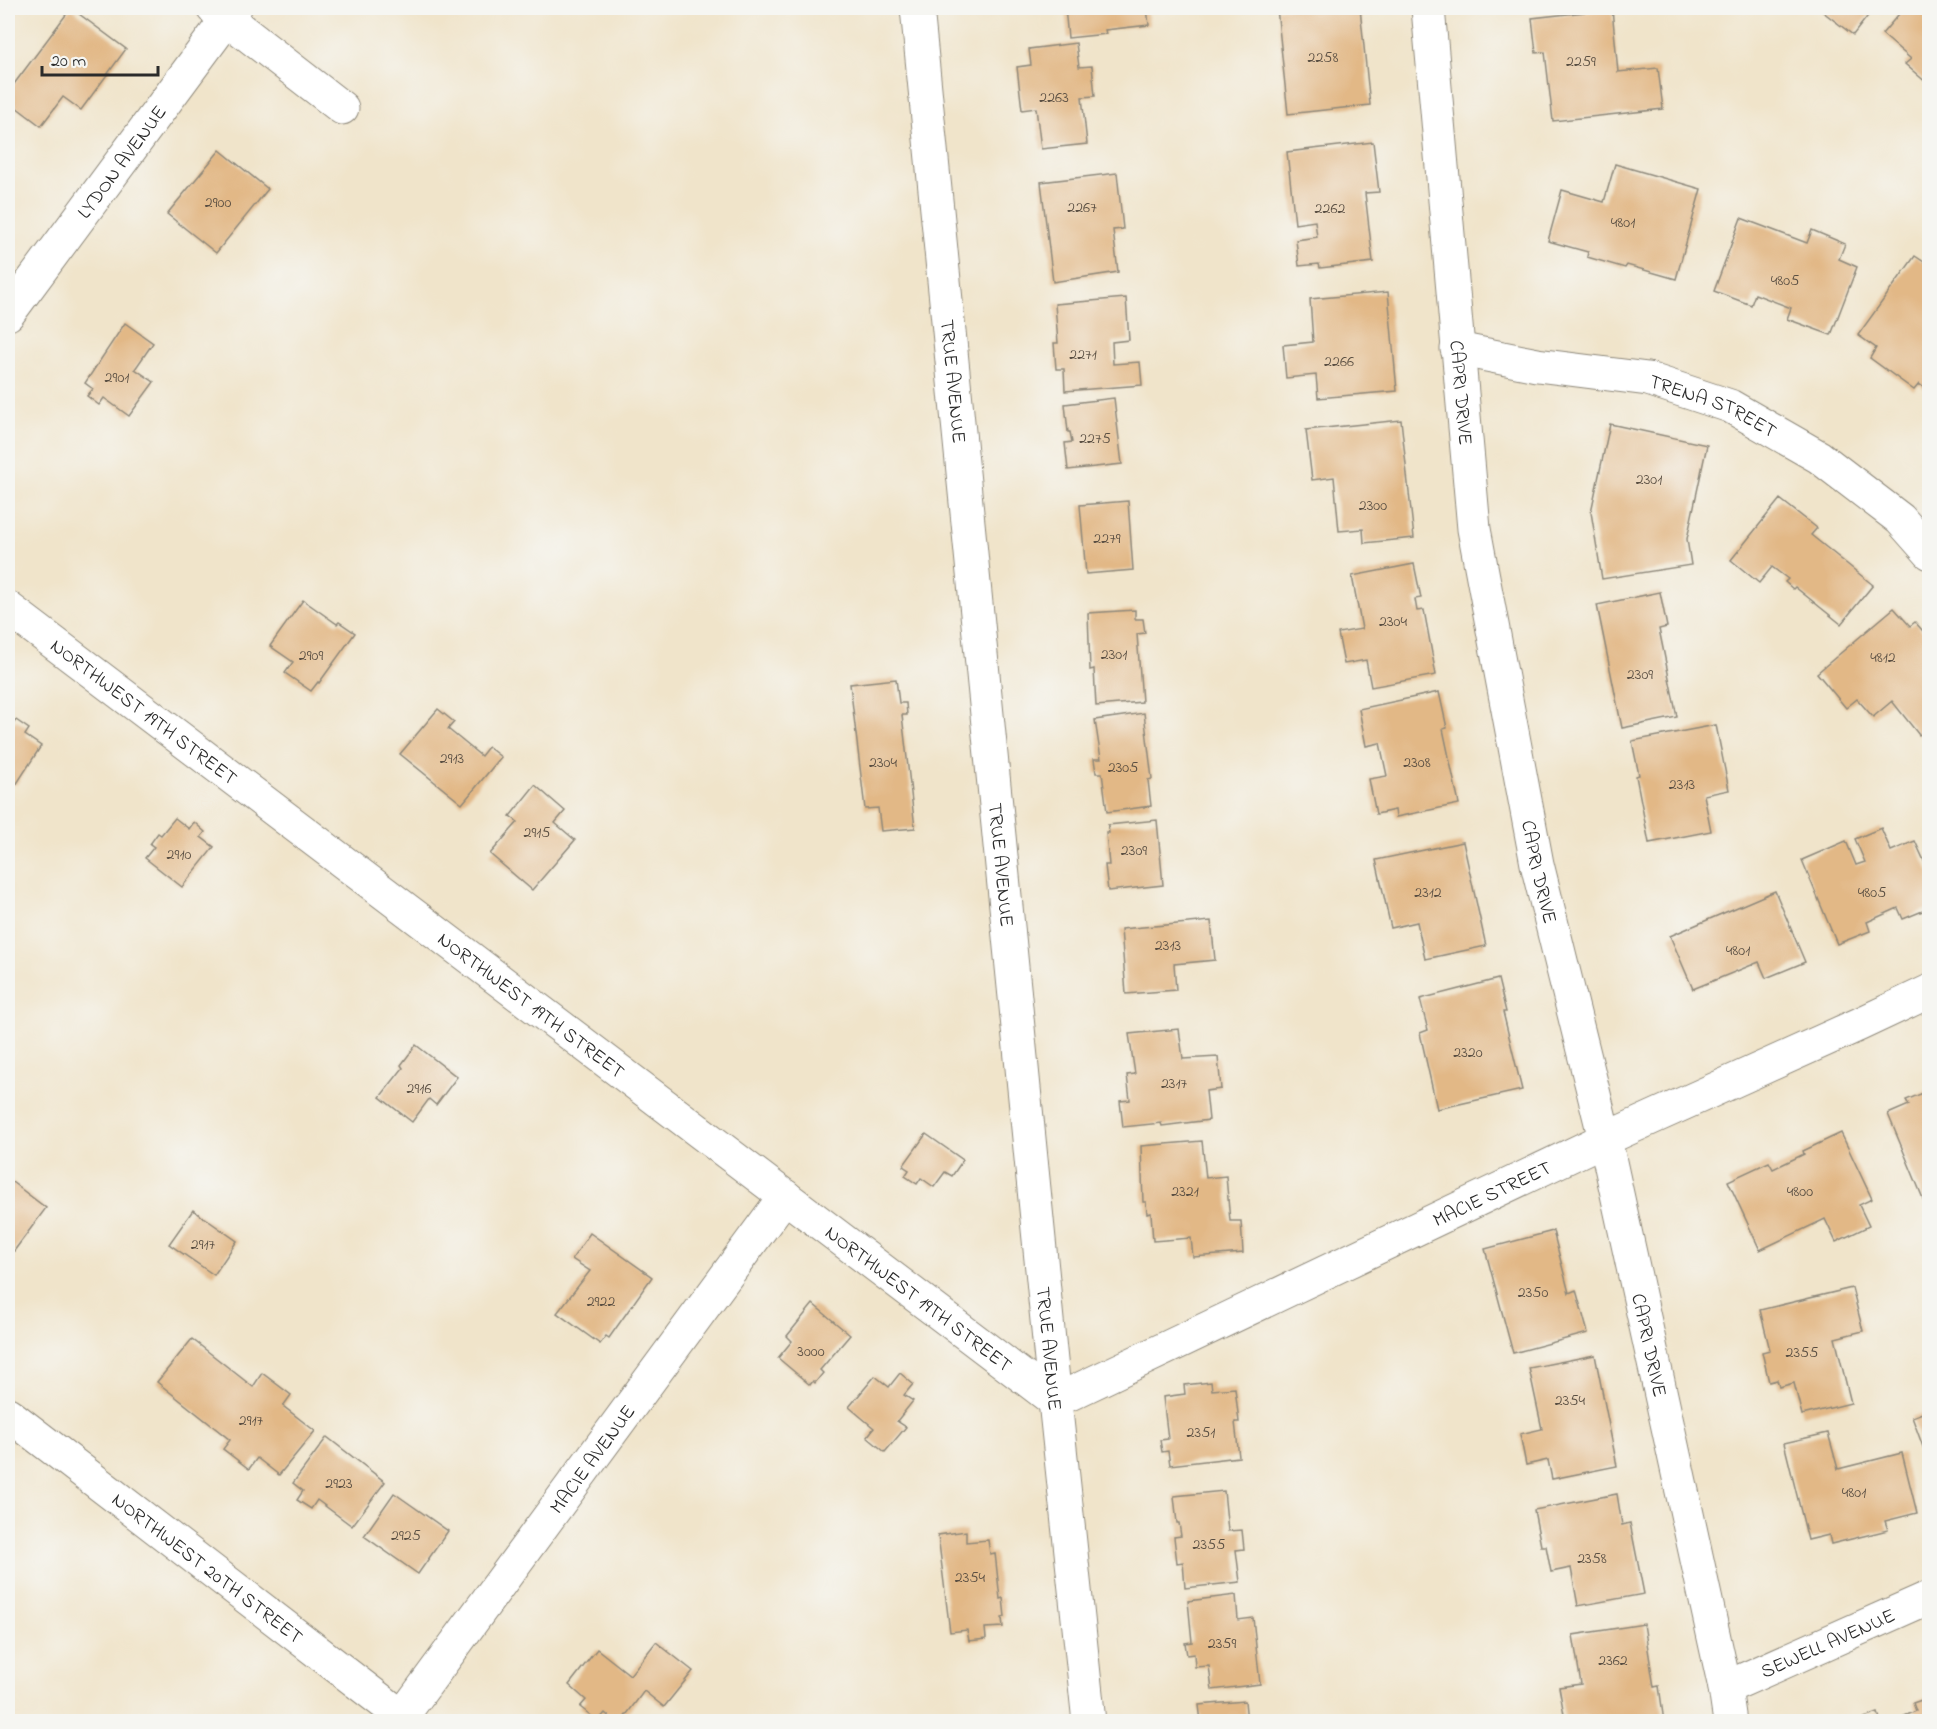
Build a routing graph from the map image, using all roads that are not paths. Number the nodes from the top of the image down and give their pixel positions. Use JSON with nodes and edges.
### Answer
{"nodes":[{"id":1,"x":917,"y":8,"type":"edge"},
{"id":2,"x":1428,"y":8,"type":"edge"},
{"id":3,"x":225,"y":11,"type":"edge"},
{"id":4,"x":342,"y":108,"type":"dead end"},
{"id":5,"x":8,"y":314,"type":"edge"},
{"id":6,"x":1457,"y":349,"type":"junction"},
{"id":7,"x":1929,"y":553,"type":"edge"},
{"id":8,"x":8,"y":608,"type":"edge"},
{"id":9,"x":1929,"y":991,"type":"edge"},
{"id":10,"x":1605,"y":1139,"type":"junction"},
{"id":11,"x":785,"y":1196,"type":"junction"},
{"id":12,"x":1054,"y":1401,"type":"junction"},
{"id":13,"x":8,"y":1414,"type":"edge"},
{"id":14,"x":1929,"y":1597,"type":"edge"},
{"id":15,"x":1725,"y":1688,"type":"junction"},
{"id":16,"x":403,"y":1720,"type":"edge"},
{"id":17,"x":1089,"y":1722,"type":"edge"},
{"id":18,"x":1730,"y":1722,"type":"edge"}],
"edges":[{"from":1,"to":12,"type":"street","name":"TRUE AVENUE"},
{"from":2,"to":6,"type":"street","name":"CAPRI DRIVE"},
{"from":3,"to":4,"type":"street"},
{"from":3,"to":5,"type":"street","name":"LYDON AVENUE"},
{"from":6,"to":7,"type":"street","name":"TRENA STREET"},
{"from":6,"to":10,"type":"street","name":"CAPRI DRIVE"},
{"from":8,"to":11,"type":"street","name":"NORTHWEST 19TH STREET"},
{"from":9,"to":10,"type":"street","name":"MACIE STREET"},
{"from":10,"to":12,"type":"street","name":"MACIE STREET"},
{"from":10,"to":15,"type":"street","name":"CAPRI DRIVE"},
{"from":11,"to":12,"type":"street","name":"NORTHWEST 19TH STREET"},
{"from":11,"to":16,"type":"street","name":"MACIE AVENUE"},
{"from":12,"to":17,"type":"street","name":"TRUE AVENUE"},
{"from":13,"to":16,"type":"street","name":"NORTHWEST 20TH STREET"},
{"from":14,"to":15,"type":"street","name":"SEWELL AVENUE"},
{"from":15,"to":18,"type":"street","name":"CAPRI DRIVE"}]}
